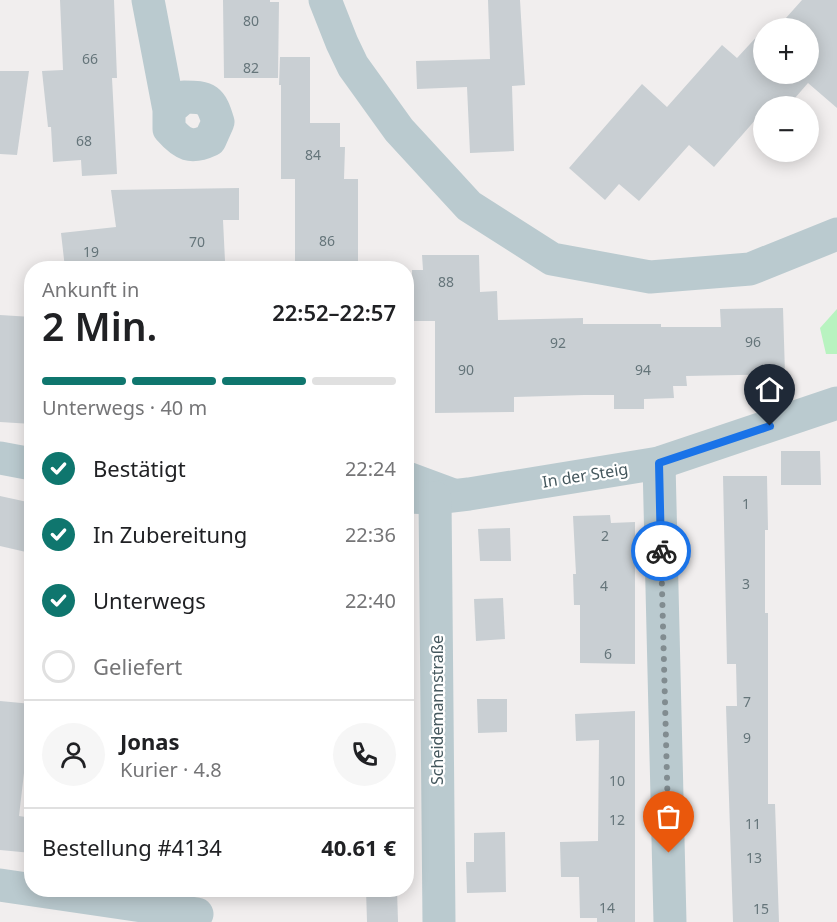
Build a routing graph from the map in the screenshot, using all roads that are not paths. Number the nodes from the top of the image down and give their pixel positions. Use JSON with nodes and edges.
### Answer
{"nodes":[{"id":1,"x":148,"y":0,"type":"edge"},
{"id":2,"x":325,"y":0,"type":"edge"},
{"id":3,"x":169,"y":110,"type":"dead end"},
{"id":4,"x":837,"y":234,"type":"edge"},
{"id":5,"x":837,"y":403,"type":"edge"},
{"id":6,"x":0,"y":458,"type":"edge"},
{"id":7,"x":24,"y":462,"type":"edge"},
{"id":8,"x":659,"y":463,"type":"junction"},
{"id":9,"x":414,"y":474,"type":"edge"},
{"id":10,"x":469,"y":494,"type":"junction"},
{"id":11,"x":421,"y":497,"type":"edge"},
{"id":12,"x":0,"y":885,"type":"edge"},
{"id":13,"x":24,"y":888,"type":"edge"},
{"id":14,"x":103,"y":897,"type":"edge"},
{"id":15,"x":197,"y":908,"type":"edge"},
{"id":16,"x":439,"y":922,"type":"edge"},
{"id":17,"x":670,"y":922,"type":"edge"}],
"edges":[{"from":1,"to":3,"type":"street"},
{"from":2,"to":4,"type":"street"},
{"from":5,"to":8,"type":"street","name":"In der Steig"},
{"from":6,"to":7,"type":"street"},
{"from":8,"to":10,"type":"street","name":"In der Steig"},
{"from":8,"to":17,"type":"street"},
{"from":9,"to":10,"type":"lane","name":"In der Steig"},
{"from":10,"to":11,"type":"street","name":"In der Steig"},
{"from":11,"to":16,"type":"street","name":"Scheidemannstraße"},
{"from":12,"to":13,"type":"street"},
{"from":14,"to":15,"type":"street"}]}
